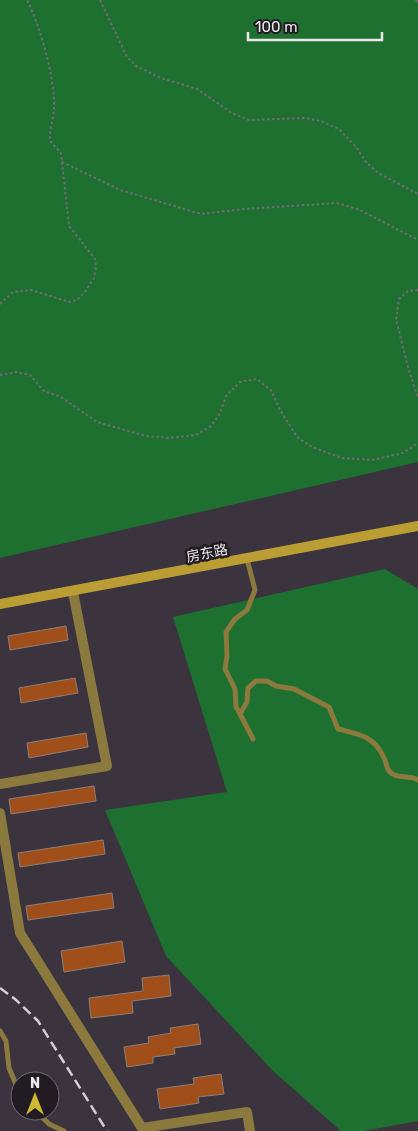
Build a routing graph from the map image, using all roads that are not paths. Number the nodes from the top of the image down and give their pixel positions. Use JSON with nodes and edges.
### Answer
{"nodes":[{"id":1,"x":418,"y":526,"type":"edge"},
{"id":2,"x":248,"y":559,"type":"junction"},
{"id":3,"x":73,"y":592,"type":"junction"},
{"id":4,"x":0,"y":604,"type":"edge"},
{"id":5,"x":240,"y":714,"type":"junction"},
{"id":6,"x":252,"y":739,"type":"dead end"},
{"id":7,"x":418,"y":780,"type":"edge"},
{"id":8,"x":0,"y":784,"type":"edge"},
{"id":9,"x":0,"y":813,"type":"edge"},
{"id":10,"x":0,"y":1031,"type":"edge"},
{"id":11,"x":10,"y":1071,"type":"edge"},
{"id":12,"x":46,"y":1121,"type":"edge"},
{"id":13,"x":64,"y":1131,"type":"edge"},
{"id":14,"x":250,"y":1131,"type":"edge"}],
"edges":[{"from":1,"to":2,"type":"main road","name":"房东路"},
{"from":2,"to":3,"type":"main road","name":"房东路"},
{"from":2,"to":5,"type":"lane"},
{"from":3,"to":4,"type":"main road","name":"房东路"},
{"from":3,"to":8,"type":"street"},
{"from":5,"to":6,"type":"lane"},
{"from":5,"to":7,"type":"lane"},
{"from":9,"to":14,"type":"street"},
{"from":10,"to":11,"type":"lane"},
{"from":12,"to":13,"type":"lane"}]}
